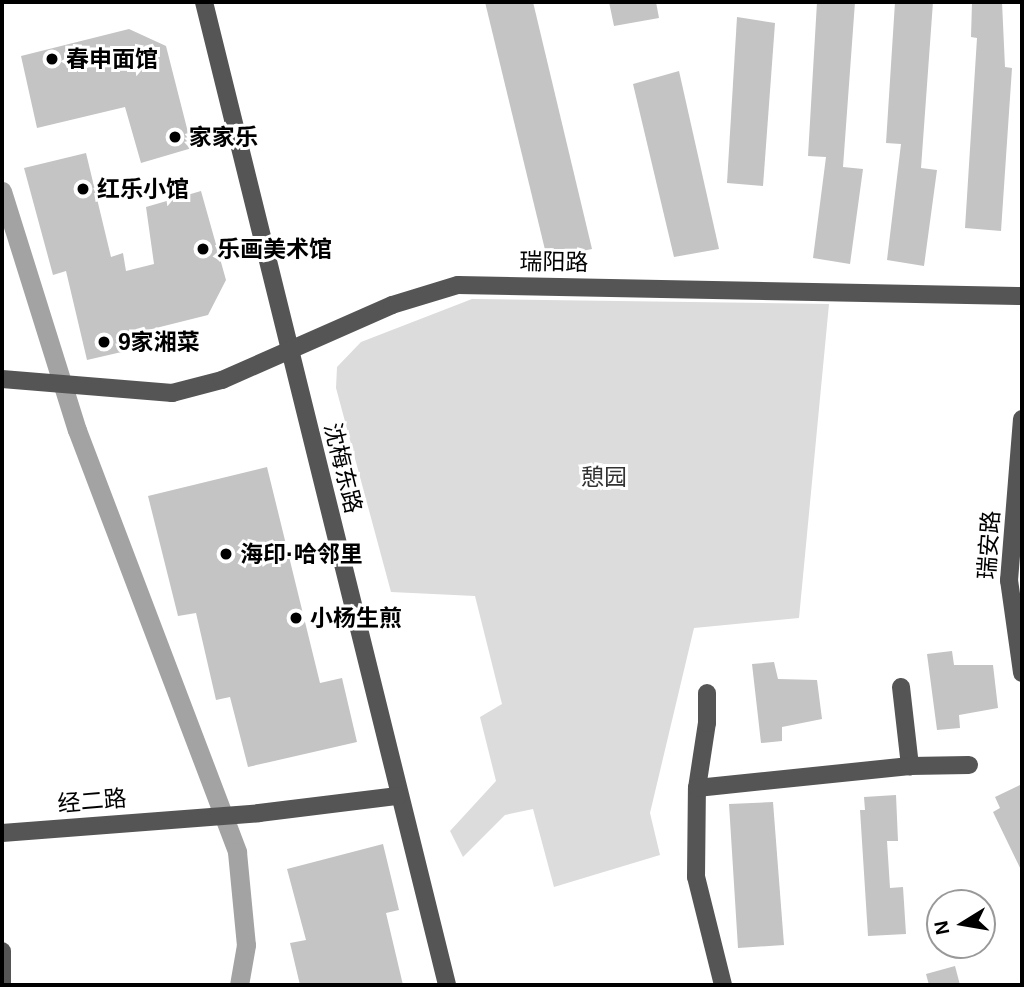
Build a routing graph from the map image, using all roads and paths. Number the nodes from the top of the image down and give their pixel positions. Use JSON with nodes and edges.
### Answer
{"nodes":[{"id":1,"x":204,"y":2,"type":"edge"},
{"id":2,"x":1022,"y":296,"type":"edge"},
{"id":3,"x":290,"y":351,"type":"junction"},
{"id":4,"x":5,"y":379,"type":"edge"},
{"id":5,"x":1022,"y":419,"type":"edge"},
{"id":6,"x":1017,"y":557,"type":"edge"},
{"id":7,"x":1022,"y":673,"type":"edge"},
{"id":8,"x":901,"y":687,"type":"dead end"},
{"id":9,"x":707,"y":693,"type":"dead end"},
{"id":10,"x":969,"y":765,"type":"dead end"},
{"id":11,"x":910,"y":766,"type":"junction"},
{"id":12,"x":696,"y":788,"type":"junction"},
{"id":13,"x":398,"y":796,"type":"junction"},
{"id":14,"x":2,"y":833,"type":"edge"},
{"id":15,"x":2,"y":951,"type":"edge"},
{"id":16,"x":2,"y":985,"type":"edge"},
{"id":17,"x":447,"y":985,"type":"edge"},
{"id":18,"x":723,"y":985,"type":"edge"}],
"edges":[{"from":1,"to":3,"type":"street","name":"沈梅东路"},
{"from":2,"to":3,"type":"street","name":"瑞阳路"},
{"from":3,"to":4,"type":"street","name":"瑞阳路"},
{"from":3,"to":13,"type":"street","name":"沈梅东路"},
{"from":5,"to":6,"type":"street","name":"瑞安路"},
{"from":6,"to":7,"type":"street","name":"瑞安路"},
{"from":8,"to":11,"type":"street"},
{"from":9,"to":12,"type":"street"},
{"from":10,"to":11,"type":"street"},
{"from":11,"to":12,"type":"street"},
{"from":12,"to":18,"type":"street"},
{"from":13,"to":14,"type":"street","name":"经二路"},
{"from":13,"to":17,"type":"street","name":"沈梅东路"},
{"from":15,"to":16,"type":"street"}]}
